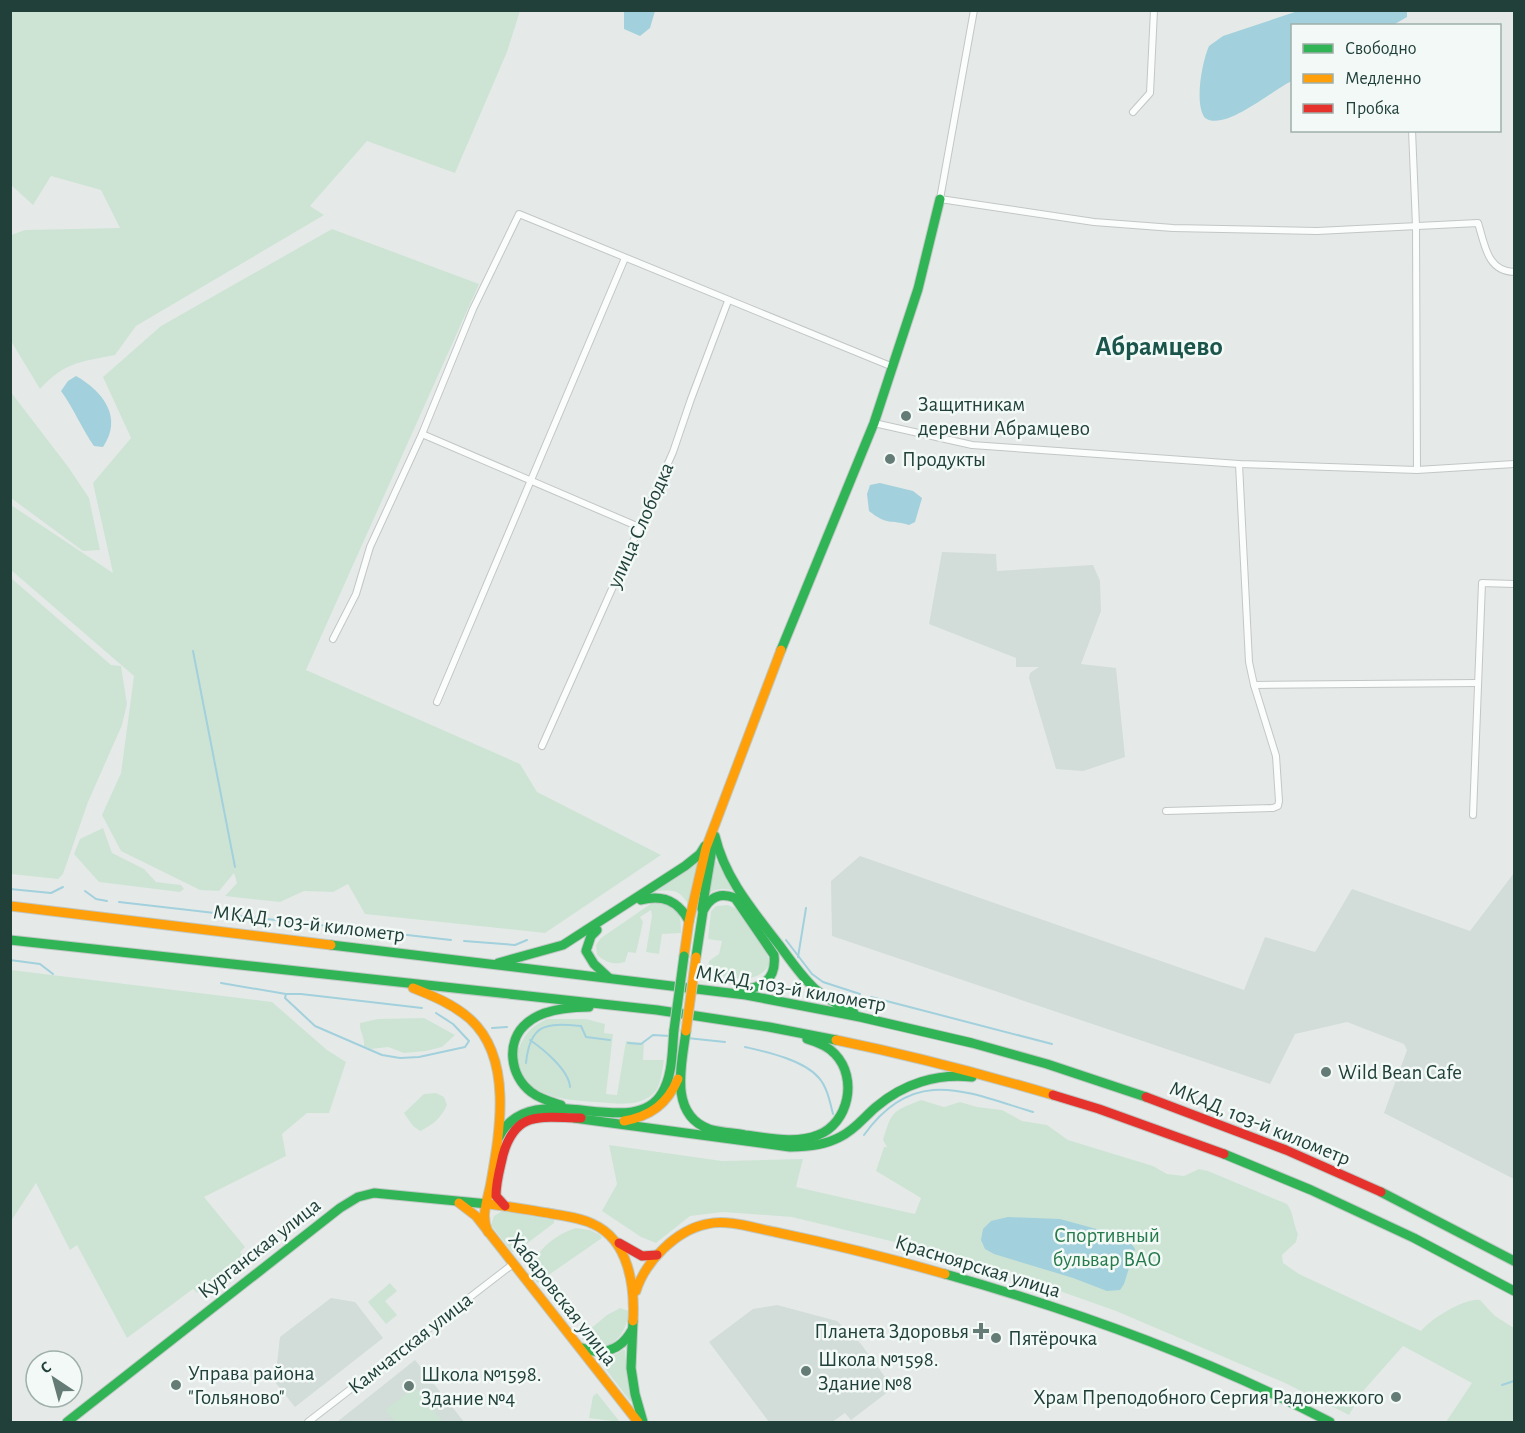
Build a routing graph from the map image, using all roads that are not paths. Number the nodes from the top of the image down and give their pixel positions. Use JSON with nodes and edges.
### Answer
{"nodes":[{"id":1,"x":974,"y":10,"type":"edge"},
{"id":2,"x":1154,"y":10,"type":"edge"},
{"id":3,"x":1133,"y":112,"type":"dead end"},
{"id":4,"x":1412,"y":132,"type":"edge"},
{"id":5,"x":940,"y":199,"type":"junction"},
{"id":6,"x":1416,"y":226,"type":"junction"},
{"id":7,"x":625,"y":258,"type":"junction"},
{"id":8,"x":1515,"y":272,"type":"edge"},
{"id":9,"x":728,"y":301,"type":"junction"},
{"id":10,"x":892,"y":367,"type":"junction"},
{"id":11,"x":874,"y":423,"type":"junction"},
{"id":12,"x":422,"y":434,"type":"junction"},
{"id":13,"x":1239,"y":464,"type":"junction"},
{"id":14,"x":1515,"y":465,"type":"edge"},
{"id":15,"x":1417,"y":470,"type":"junction"},
{"id":16,"x":531,"y":480,"type":"junction"},
{"id":17,"x":639,"y":526,"type":"junction"},
{"id":18,"x":1515,"y":584,"type":"edge"},
{"id":19,"x":333,"y":639,"type":"dead end"},
{"id":20,"x":1477,"y":683,"type":"junction"},
{"id":21,"x":1254,"y":685,"type":"junction"},
{"id":22,"x":437,"y":702,"type":"dead end"},
{"id":23,"x":542,"y":746,"type":"dead end"},
{"id":24,"x":1166,"y":811,"type":"dead end"},
{"id":25,"x":1473,"y":815,"type":"dead end"},
{"id":26,"x":713,"y":836,"type":"junction"},
{"id":27,"x":10,"y":906,"type":"edge"},
{"id":28,"x":689,"y":921,"type":"junction"},
{"id":29,"x":701,"y":923,"type":"junction"},
{"id":30,"x":10,"y":940,"type":"edge"},
{"id":31,"x":495,"y":964,"type":"junction"},
{"id":32,"x":351,"y":977,"type":"junction"},
{"id":33,"x":609,"y":978,"type":"junction"},
{"id":34,"x":712,"y":991,"type":"junction"},
{"id":35,"x":657,"y":1010,"type":"junction"},
{"id":36,"x":867,"y":1019,"type":"junction"},
{"id":37,"x":741,"y":1021,"type":"junction"},
{"id":38,"x":681,"y":1074,"type":"junction"},
{"id":39,"x":1039,"y":1089,"type":"junction"},
{"id":40,"x":569,"y":1108,"type":"junction"},
{"id":41,"x":574,"y":1118,"type":"junction"},
{"id":42,"x":497,"y":1145,"type":"junction"},
{"id":43,"x":457,"y":1202,"type":"junction"},
{"id":44,"x":487,"y":1204,"type":"junction"},
{"id":45,"x":506,"y":1206,"type":"junction"},
{"id":46,"x":488,"y":1232,"type":"junction"},
{"id":47,"x":611,"y":1237,"type":"junction"},
{"id":48,"x":659,"y":1254,"type":"junction"},
{"id":49,"x":1515,"y":1261,"type":"edge"},
{"id":50,"x":513,"y":1264,"type":"junction"},
{"id":51,"x":1515,"y":1292,"type":"edge"},
{"id":52,"x":634,"y":1300,"type":"junction"},
{"id":53,"x":633,"y":1324,"type":"junction"},
{"id":54,"x":576,"y":1343,"type":"junction"},
{"id":55,"x":68,"y":1422,"type":"edge"},
{"id":56,"x":308,"y":1422,"type":"edge"},
{"id":57,"x":638,"y":1422,"type":"edge"},
{"id":58,"x":643,"y":1422,"type":"edge"},
{"id":59,"x":1330,"y":1422,"type":"edge"}],
"edges":[{"from":1,"to":5,"type":"street"},
{"from":2,"to":3,"type":"street"},
{"from":4,"to":6,"type":"street"},
{"from":5,"to":6,"type":"street"},
{"from":5,"to":10,"type":"main road"},
{"from":6,"to":8,"type":"street"},
{"from":6,"to":15,"type":"street"},
{"from":7,"to":9,"type":"street"},
{"from":7,"to":12,"type":"street"},
{"from":7,"to":16,"type":"street"},
{"from":9,"to":10,"type":"street"},
{"from":9,"to":17,"type":"street","name":"улица Слободка"},
{"from":10,"to":11,"type":"main road"},
{"from":11,"to":13,"type":"street"},
{"from":11,"to":26,"type":"main road"},
{"from":12,"to":16,"type":"street"},
{"from":12,"to":19,"type":"street"},
{"from":13,"to":15,"type":"street"},
{"from":13,"to":21,"type":"street"},
{"from":14,"to":15,"type":"street"},
{"from":16,"to":17,"type":"street"},
{"from":16,"to":22,"type":"street"},
{"from":17,"to":23,"type":"street","name":"улица Слободка"},
{"from":18,"to":20,"type":"street"},
{"from":20,"to":21,"type":"street"},
{"from":20,"to":25,"type":"street"},
{"from":21,"to":24,"type":"street"},
{"from":26,"to":28,"type":"main road"},
{"from":26,"to":29,"type":"main road"},
{"from":26,"to":31,"type":"main road"},
{"from":26,"to":36,"type":"main road"},
{"from":27,"to":31,"type":"main road","name":"МКАД, 103-й километр"},
{"from":28,"to":33,"type":"main road"},
{"from":28,"to":40,"type":"main road","bridge":true},
{"from":29,"to":34,"type":"main road"},
{"from":29,"to":38,"type":"main road","bridge":true},
{"from":30,"to":32,"type":"main road","name":"МКАД, 103-й километр"},
{"from":31,"to":33,"type":"main road","name":"МКАД, 103-й километр"},
{"from":32,"to":35,"type":"main road","name":"МКАД, 103-й километр"},
{"from":32,"to":42,"type":"main road"},
{"from":33,"to":34,"type":"main road","name":"МКАД, 103-й километр"},
{"from":34,"to":36,"type":"main road","name":"МКАД, 103-й километр"},
{"from":35,"to":37,"type":"main road","name":"МКАД, 103-й километр"},
{"from":35,"to":40,"type":"main road"},
{"from":36,"to":49,"type":"main road","name":"МКАД, 103-й километр"},
{"from":37,"to":38,"type":"main road"},
{"from":37,"to":39,"type":"main road","name":"МКАД, 103-й километр"},
{"from":38,"to":41,"type":"main road"},
{"from":39,"to":41,"type":"main road"},
{"from":39,"to":51,"type":"main road","name":"МКАД, 103-й километр"},
{"from":40,"to":42,"type":"main road"},
{"from":41,"to":45,"type":"main road"},
{"from":42,"to":44,"type":"main road"},
{"from":43,"to":44,"type":"main road","name":"Курганская улица"},
{"from":43,"to":46,"type":"main road","name":"Хабаровская улица"},
{"from":43,"to":55,"type":"main road","name":"Курганская улица"},
{"from":44,"to":45,"type":"main road","name":"Курганская улица"},
{"from":44,"to":46,"type":"main road"},
{"from":45,"to":47,"type":"main road","name":"Хабаровская улица"},
{"from":46,"to":50,"type":"main road","name":"Хабаровская улица"},
{"from":47,"to":48,"type":"main road"},
{"from":47,"to":52,"type":"main road","name":"Хабаровская улица"},
{"from":48,"to":52,"type":"main road","name":"Красноярская улица"},
{"from":48,"to":59,"type":"main road","name":"Красноярская улица"},
{"from":50,"to":54,"type":"main road","name":"Хабаровская улица"},
{"from":50,"to":56,"type":"street","name":"Камчатская улица"},
{"from":52,"to":53,"type":"main road","name":"Хабаровская улица"},
{"from":53,"to":54,"type":"main road"},
{"from":53,"to":58,"type":"main road","name":"Хабаровская улица"},
{"from":54,"to":57,"type":"main road","name":"Хабаровская улица"}]}
